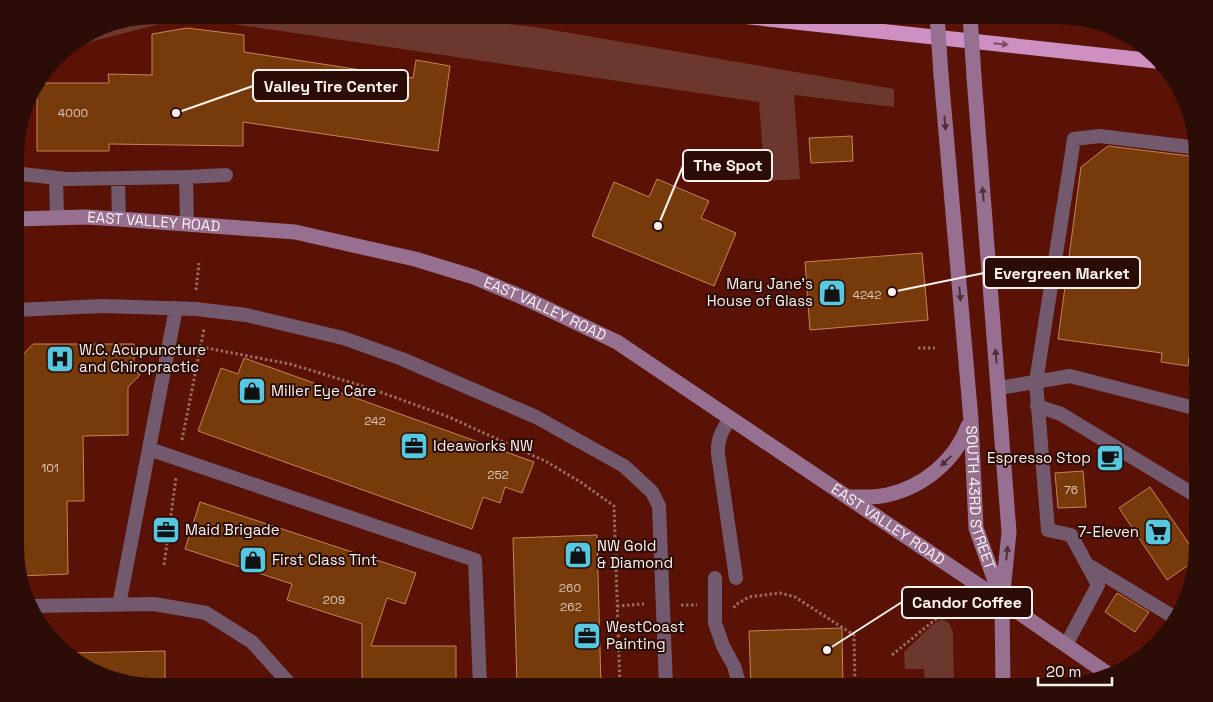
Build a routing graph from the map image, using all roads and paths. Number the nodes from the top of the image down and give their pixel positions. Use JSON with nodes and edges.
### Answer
{"nodes":[{"id":1,"x":814,"y":24,"type":"edge"},
{"id":2,"x":938,"y":24,"type":"edge"},
{"id":3,"x":971,"y":24,"type":"edge"},
{"id":4,"x":1149,"y":60,"type":"edge"},
{"id":5,"x":1189,"y":147,"type":"edge"},
{"id":6,"x":24,"y":174,"type":"edge"},
{"id":7,"x":226,"y":175,"type":"dead end"},
{"id":8,"x":186,"y":177,"type":"junction"},
{"id":9,"x":56,"y":178,"type":"junction"},
{"id":10,"x":118,"y":179,"type":"junction"},
{"id":11,"x":58,"y":218,"type":"junction"},
{"id":12,"x":24,"y":219,"type":"edge"},
{"id":13,"x":118,"y":219,"type":"junction"},
{"id":14,"x":187,"y":223,"type":"junction"},
{"id":15,"x":200,"y":263,"type":"dead end"},
{"id":16,"x":176,"y":308,"type":"junction"},
{"id":17,"x":196,"y":309,"type":"junction"},
{"id":18,"x":24,"y":310,"type":"edge"},
{"id":19,"x":201,"y":347,"type":"junction"},
{"id":20,"x":918,"y":348,"type":"dead end"},
{"id":21,"x":935,"y":348,"type":"dead end"},
{"id":22,"x":1036,"y":382,"type":"junction"},
{"id":23,"x":999,"y":388,"type":"junction"},
{"id":24,"x":1037,"y":406,"type":"junction"},
{"id":25,"x":1189,"y":407,"type":"edge"},
{"id":26,"x":730,"y":418,"type":"junction"},
{"id":27,"x":971,"y":420,"type":"junction"},
{"id":28,"x":149,"y":449,"type":"junction"},
{"id":29,"x":179,"y":459,"type":"junction"},
{"id":30,"x":1189,"y":492,"type":"edge"},
{"id":31,"x":848,"y":497,"type":"junction"},
{"id":32,"x":1086,"y":564,"type":"junction"},
{"id":33,"x":164,"y":565,"type":"dead end"},
{"id":34,"x":715,"y":578,"type":"dead end"},
{"id":35,"x":736,"y":578,"type":"dead end"},
{"id":36,"x":1002,"y":601,"type":"junction"},
{"id":37,"x":119,"y":605,"type":"junction"},
{"id":38,"x":38,"y":606,"type":"edge"},
{"id":39,"x":948,"y":609,"type":"dead end"},
{"id":40,"x":734,"y":610,"type":"dead end"},
{"id":41,"x":1170,"y":616,"type":"edge"},
{"id":42,"x":1066,"y":646,"type":"junction"},
{"id":43,"x":892,"y":655,"type":"dead end"},
{"id":44,"x":1102,"y":670,"type":"edge"},
{"id":45,"x":284,"y":678,"type":"edge"},
{"id":46,"x":480,"y":678,"type":"edge"},
{"id":47,"x":620,"y":678,"type":"edge"},
{"id":48,"x":666,"y":678,"type":"edge"},
{"id":49,"x":737,"y":678,"type":"edge"},
{"id":50,"x":855,"y":678,"type":"edge"},
{"id":51,"x":1004,"y":678,"type":"edge"}],
"edges":[{"from":1,"to":4,"type":"highway","one_way":true},
{"from":2,"to":27,"type":"main road","name":"SOUTH 43RD STREET","one_way":true,"bridge":true},
{"from":23,"to":3,"type":"main road","name":"SOUTH 43RD STREET","one_way":true,"bridge":true},
{"from":5,"to":22,"type":"lane"},
{"from":6,"to":9,"type":"lane"},
{"from":7,"to":8,"type":"lane"},
{"from":8,"to":10,"type":"lane"},
{"from":8,"to":14,"type":"lane"},
{"from":9,"to":10,"type":"lane"},
{"from":9,"to":11,"type":"lane"},
{"from":10,"to":13,"type":"lane"},
{"from":11,"to":12,"type":"main road","name":"EAST VALLEY ROAD"},
{"from":11,"to":13,"type":"main road","name":"EAST VALLEY ROAD"},
{"from":13,"to":14,"type":"main road","name":"EAST VALLEY ROAD"},
{"from":14,"to":26,"type":"main road","name":"EAST VALLEY ROAD"},
{"from":15,"to":17,"type":"path"},
{"from":16,"to":17,"type":"lane"},
{"from":16,"to":18,"type":"lane"},
{"from":16,"to":28,"type":"lane"},
{"from":17,"to":19,"type":"path"},
{"from":17,"to":48,"type":"lane"},
{"from":19,"to":29,"type":"path"},
{"from":19,"to":47,"type":"path"},
{"from":20,"to":21,"type":"path"},
{"from":22,"to":23,"type":"lane"},
{"from":22,"to":24,"type":"lane"},
{"from":22,"to":25,"type":"lane"},
{"from":36,"to":23,"type":"main road","name":"SOUTH 43RD STREET","one_way":true},
{"from":24,"to":30,"type":"lane"},
{"from":24,"to":32,"type":"lane"},
{"from":26,"to":31,"type":"main road","name":"EAST VALLEY ROAD"},
{"from":26,"to":35,"type":"lane"},
{"from":27,"to":31,"type":"main road","one_way":true},
{"from":27,"to":36,"type":"main road","name":"SOUTH 43RD STREET"},
{"from":28,"to":29,"type":"lane"},
{"from":28,"to":37,"type":"lane"},
{"from":29,"to":33,"type":"path"},
{"from":29,"to":46,"type":"lane"},
{"from":31,"to":36,"type":"main road","name":"EAST VALLEY ROAD"},
{"from":32,"to":41,"type":"lane"},
{"from":32,"to":42,"type":"lane"},
{"from":34,"to":49,"type":"lane"},
{"from":36,"to":42,"type":"main road","name":"EAST VALLEY ROAD"},
{"from":36,"to":51,"type":"main road"},
{"from":37,"to":38,"type":"lane"},
{"from":37,"to":45,"type":"lane"},
{"from":39,"to":43,"type":"path"},
{"from":40,"to":50,"type":"path"},
{"from":42,"to":44,"type":"main road","name":"EAST VALLEY ROAD"}]}
